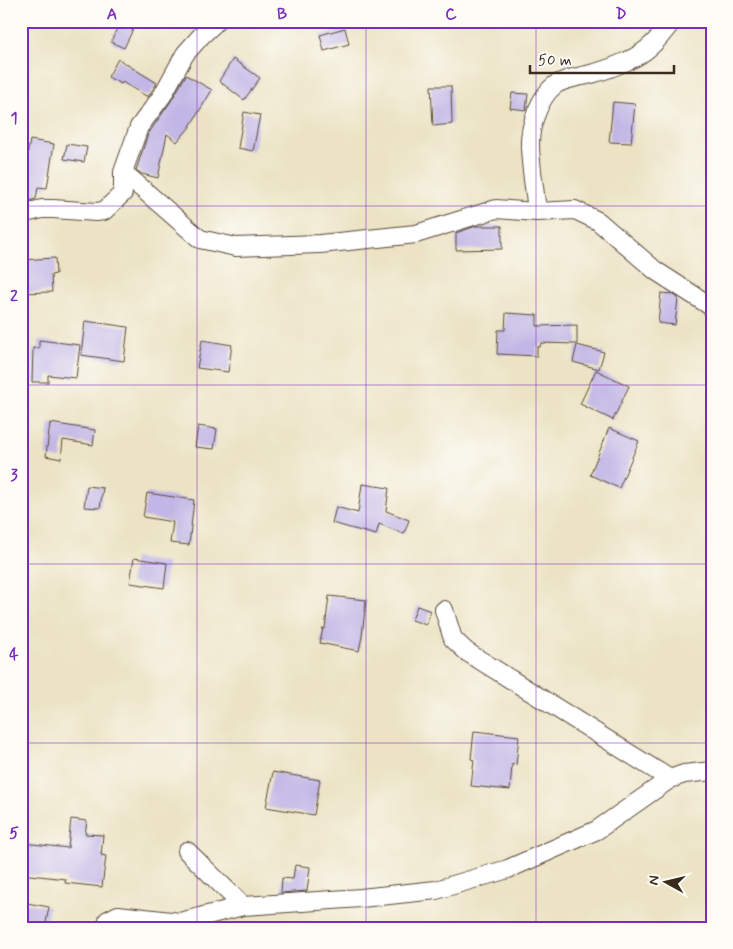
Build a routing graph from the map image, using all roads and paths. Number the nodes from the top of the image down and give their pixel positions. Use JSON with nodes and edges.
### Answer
{"nodes":[{"id":1,"x":217,"y":21,"type":"edge"},
{"id":2,"x":672,"y":21,"type":"edge"},
{"id":3,"x":123,"y":172,"type":"junction"},
{"id":4,"x":537,"y":212,"type":"junction"},
{"id":5,"x":21,"y":214,"type":"edge"},
{"id":6,"x":712,"y":307,"type":"edge"},
{"id":7,"x":444,"y":610,"type":"dead end"},
{"id":8,"x":712,"y":771,"type":"edge"},
{"id":9,"x":670,"y":780,"type":"junction"},
{"id":10,"x":187,"y":851,"type":"dead end"},
{"id":11,"x":243,"y":906,"type":"junction"},
{"id":12,"x":107,"y":928,"type":"edge"}],
"edges":[{"from":1,"to":3,"type":"street"},
{"from":2,"to":4,"type":"street"},
{"from":3,"to":4,"type":"street"},
{"from":3,"to":5,"type":"street"},
{"from":4,"to":6,"type":"street"},
{"from":7,"to":9,"type":"street"},
{"from":8,"to":9,"type":"street"},
{"from":9,"to":11,"type":"street"},
{"from":10,"to":11,"type":"street"},
{"from":11,"to":12,"type":"street"}]}
